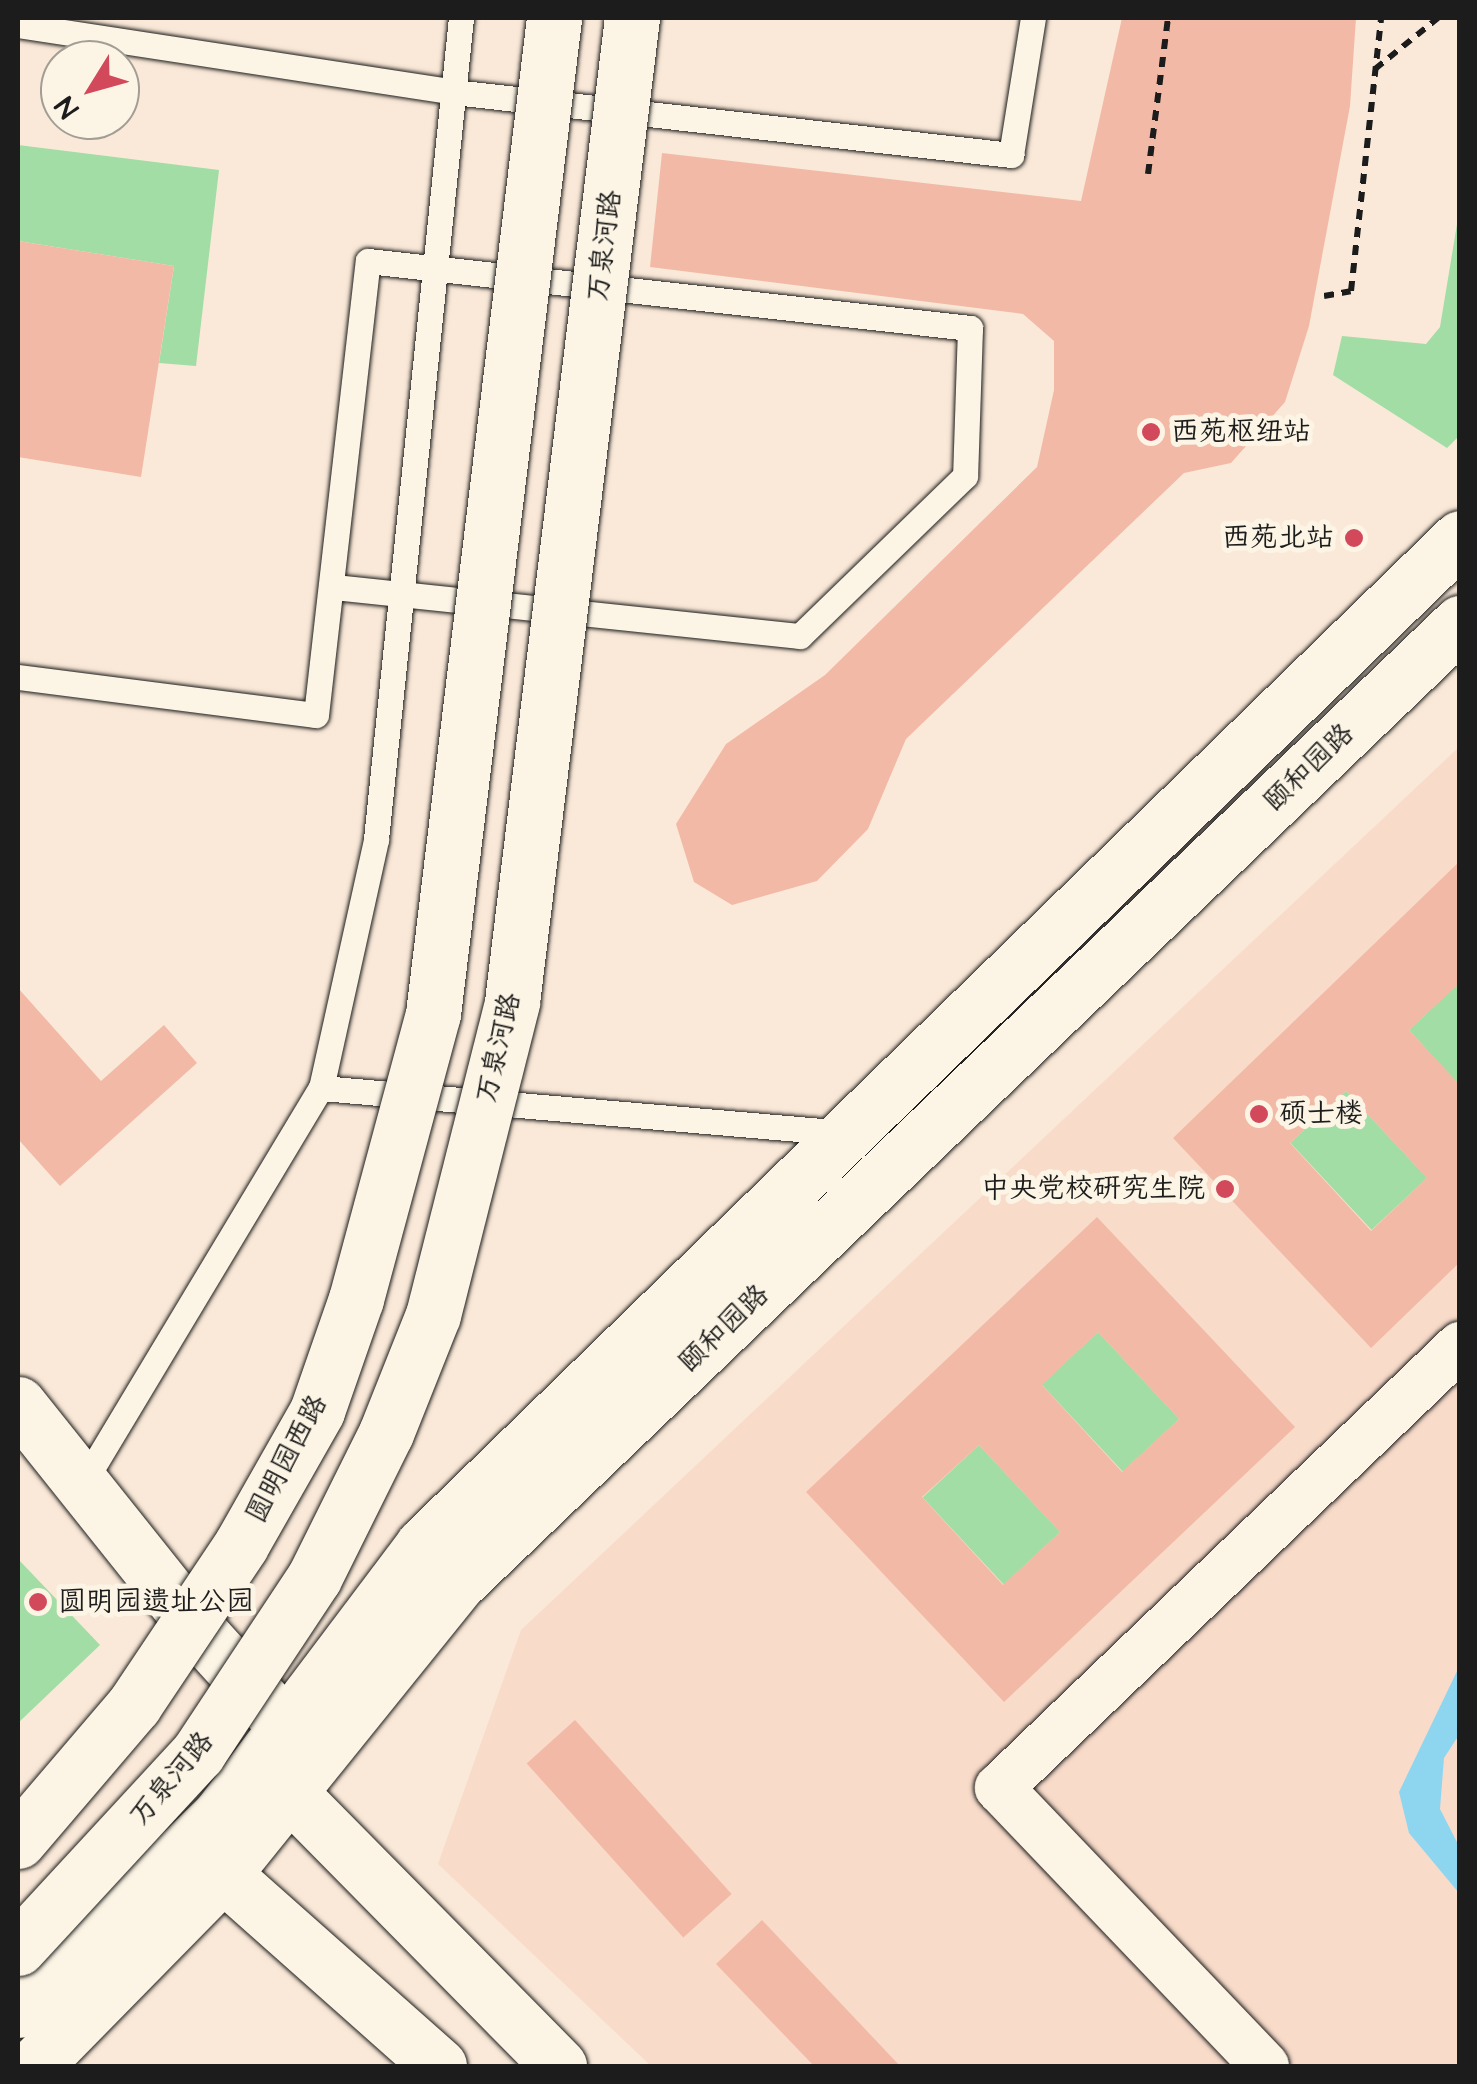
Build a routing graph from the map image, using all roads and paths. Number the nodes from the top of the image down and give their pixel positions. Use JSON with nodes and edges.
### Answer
{"nodes":[{"id":1,"x":462,"y":18,"type":"edge"},
{"id":2,"x":554,"y":18,"type":"edge"},
{"id":3,"x":632,"y":18,"type":"edge"},
{"id":4,"x":1033,"y":18,"type":"edge"},
{"id":5,"x":1168,"y":18,"type":"edge"},
{"id":6,"x":1381,"y":18,"type":"edge"},
{"id":7,"x":1438,"y":18,"type":"edge"},
{"id":8,"x":18,"y":25,"type":"edge"},
{"id":9,"x":1376,"y":70,"type":"junction"},
{"id":10,"x":454,"y":92,"type":"junction"},
{"id":11,"x":1148,"y":174,"type":"dead end"},
{"id":12,"x":438,"y":267,"type":"junction"},
{"id":13,"x":1324,"y":296,"type":"dead end"},
{"id":14,"x":1460,"y":538,"type":"edge"},
{"id":15,"x":335,"y":587,"type":"junction"},
{"id":16,"x":404,"y":594,"type":"junction"},
{"id":17,"x":1460,"y":623,"type":"edge"},
{"id":18,"x":18,"y":676,"type":"edge"},
{"id":19,"x":320,"y":1088,"type":"junction"},
{"id":20,"x":846,"y":1133,"type":"junction"},
{"id":21,"x":1460,"y":1346,"type":"edge"},
{"id":22,"x":18,"y":1404,"type":"edge"},
{"id":23,"x":82,"y":1486,"type":"junction"},
{"id":24,"x":286,"y":1727,"type":"junction"},
{"id":25,"x":291,"y":1794,"type":"junction"},
{"id":26,"x":18,"y":1842,"type":"edge"},
{"id":27,"x":223,"y":1874,"type":"junction"},
{"id":28,"x":18,"y":1948,"type":"edge"},
{"id":29,"x":18,"y":2010,"type":"edge"},
{"id":30,"x":34,"y":2066,"type":"edge"},
{"id":31,"x":439,"y":2066,"type":"edge"},
{"id":32,"x":560,"y":2066,"type":"edge"},
{"id":33,"x":1265,"y":2066,"type":"edge"}],
"edges":[{"from":1,"to":10,"type":"lane"},
{"from":2,"to":26,"type":"main road","name":"圆明园西路","bridge":true},
{"from":3,"to":28,"type":"main road","name":"万泉河路","bridge":true},
{"from":4,"to":10,"type":"lane"},
{"from":5,"to":11,"type":"path"},
{"from":6,"to":9,"type":"path"},
{"from":7,"to":9,"type":"path"},
{"from":8,"to":10,"type":"lane"},
{"from":9,"to":13,"type":"path"},
{"from":10,"to":12,"type":"lane"},
{"from":12,"to":15,"type":"lane"},
{"from":12,"to":16,"type":"lane"},
{"from":12,"to":16,"type":"lane"},
{"from":14,"to":20,"type":"main road","name":"颐和园路"},
{"from":15,"to":16,"type":"lane"},
{"from":15,"to":18,"type":"lane"},
{"from":16,"to":19,"type":"lane"},
{"from":17,"to":25,"type":"main road","name":"颐和园路"},
{"from":19,"to":20,"type":"lane"},
{"from":19,"to":23,"type":"lane"},
{"from":20,"to":24,"type":"main road","name":"颐和园路"},
{"from":21,"to":33,"type":"street"},
{"from":22,"to":23,"type":"main road"},
{"from":23,"to":24,"type":"main road"},
{"from":24,"to":25,"type":"main road"},
{"from":24,"to":27,"type":"main road"},
{"from":24,"to":29,"type":"main road"},
{"from":25,"to":27,"type":"main road","name":"颐和园路"},
{"from":25,"to":32,"type":"main road"},
{"from":27,"to":30,"type":"main road"},
{"from":27,"to":31,"type":"main road"}]}
